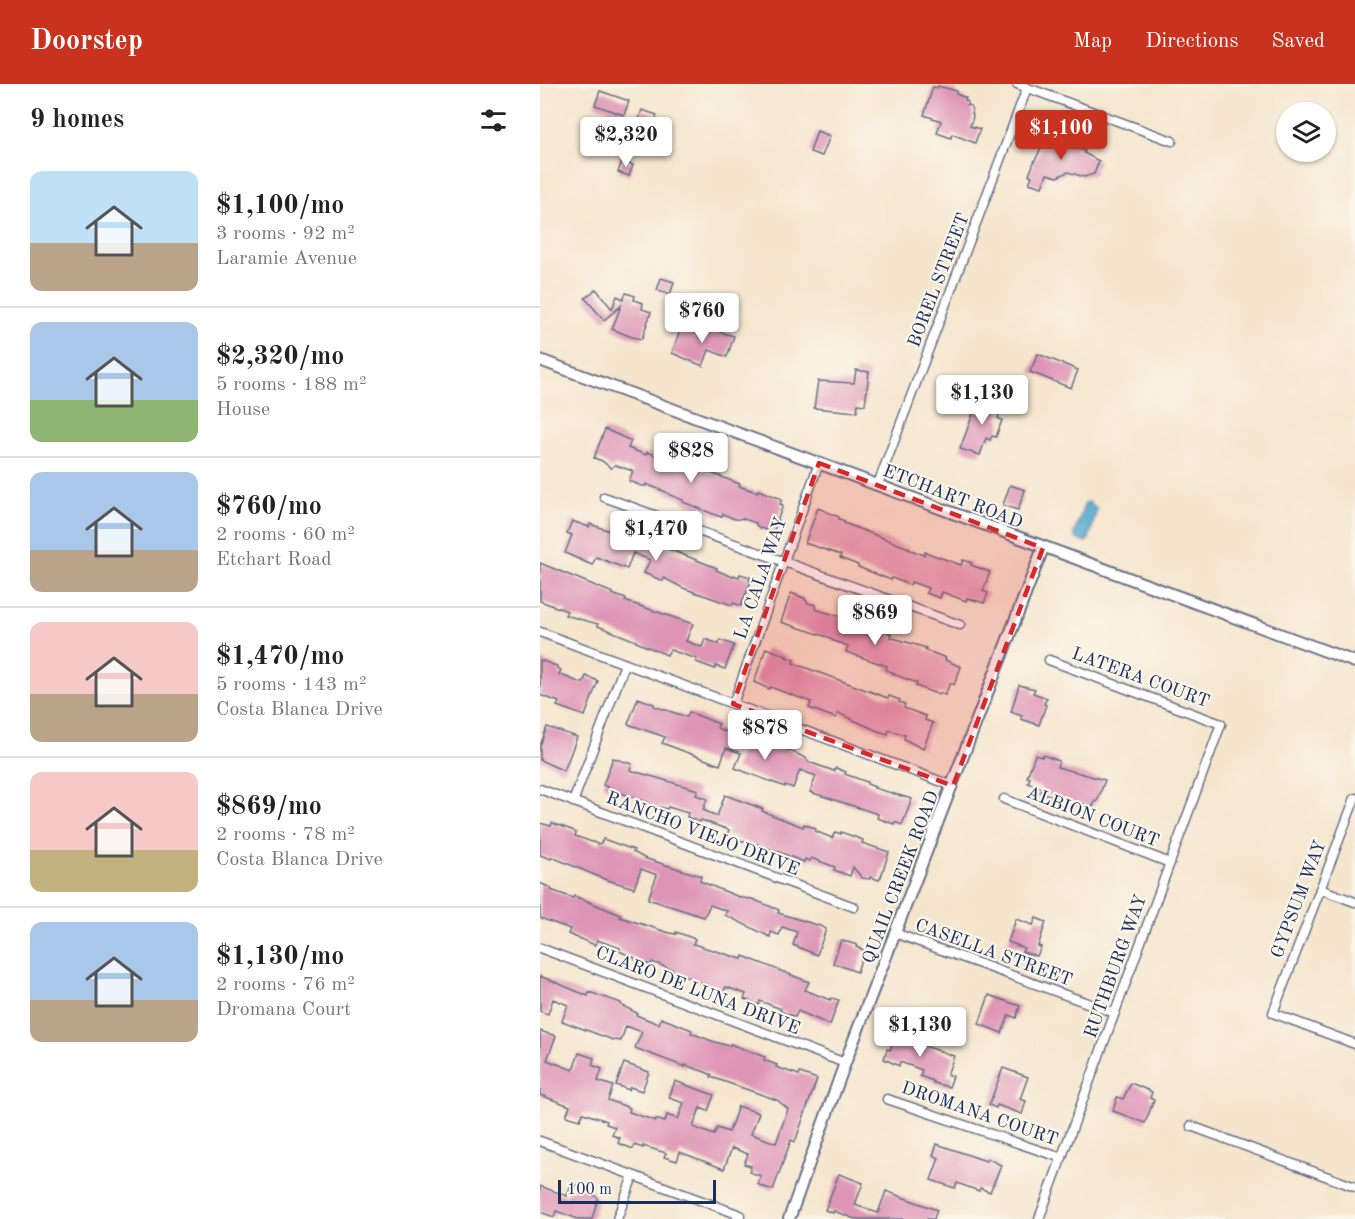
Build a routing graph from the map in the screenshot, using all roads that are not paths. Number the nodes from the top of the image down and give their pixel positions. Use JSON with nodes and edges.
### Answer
{"nodes":[{"id":1,"x":1017,"y":84,"type":"edge"},
{"id":2,"x":1027,"y":88,"type":"junction"},
{"id":3,"x":1172,"y":141,"type":"dead end"},
{"id":4,"x":540,"y":360,"type":"edge"},
{"id":5,"x":819,"y":464,"type":"junction"},
{"id":6,"x":878,"y":484,"type":"junction"},
{"id":7,"x":604,"y":497,"type":"dead end"},
{"id":8,"x":1043,"y":548,"type":"junction"},
{"id":9,"x":782,"y":562,"type":"junction"},
{"id":10,"x":960,"y":625,"type":"dead end"},
{"id":11,"x":540,"y":632,"type":"edge"},
{"id":12,"x":1049,"y":660,"type":"dead end"},
{"id":13,"x":1355,"y":662,"type":"edge"},
{"id":14,"x":625,"y":664,"type":"junction"},
{"id":15,"x":733,"y":704,"type":"junction"},
{"id":16,"x":1221,"y":724,"type":"joint"},
{"id":17,"x":952,"y":786,"type":"junction"},
{"id":18,"x":540,"y":789,"type":"edge"},
{"id":19,"x":1355,"y":798,"type":"edge"},
{"id":20,"x":1004,"y":799,"type":"dead end"},
{"id":21,"x":573,"y":802,"type":"junction"},
{"id":22,"x":1170,"y":863,"type":"junction"},
{"id":23,"x":1320,"y":889,"type":"junction"},
{"id":24,"x":1355,"y":902,"type":"edge"},
{"id":25,"x":854,"y":907,"type":"dead end"},
{"id":26,"x":895,"y":933,"type":"junction"},
{"id":27,"x":540,"y":948,"type":"edge"},
{"id":28,"x":1115,"y":1013,"type":"junction"},
{"id":29,"x":1355,"y":1044,"type":"edge"},
{"id":30,"x":845,"y":1063,"type":"junction"},
{"id":31,"x":887,"y":1099,"type":"dead end"},
{"id":32,"x":1191,"y":1126,"type":"dead end"},
{"id":33,"x":540,"y":1142,"type":"edge"},
{"id":34,"x":1062,"y":1158,"type":"junction"},
{"id":35,"x":633,"y":1176,"type":"junction"},
{"id":36,"x":1355,"y":1187,"type":"edge"},
{"id":37,"x":740,"y":1215,"type":"dead end"},
{"id":38,"x":617,"y":1219,"type":"edge"},
{"id":39,"x":789,"y":1219,"type":"edge"},
{"id":40,"x":1039,"y":1219,"type":"edge"}],
"edges":[{"from":1,"to":2,"type":"street"},
{"from":2,"to":3,"type":"street"},
{"from":2,"to":6,"type":"street","name":"BOREL STREET"},
{"from":4,"to":5,"type":"street","name":"ETCHART ROAD"},
{"from":5,"to":6,"type":"street","name":"ETCHART ROAD"},
{"from":5,"to":9,"type":"street","name":"LA CALA WAY"},
{"from":6,"to":8,"type":"street","name":"ETCHART ROAD"},
{"from":7,"to":9,"type":"street"},
{"from":8,"to":13,"type":"street","name":"ETCHART ROAD"},
{"from":8,"to":17,"type":"street","name":"QUAIL CREEK ROAD"},
{"from":9,"to":10,"type":"street"},
{"from":9,"to":15,"type":"street","name":"LA CALA WAY"},
{"from":11,"to":14,"type":"street"},
{"from":12,"to":16,"type":"street","name":"LATERA COURT"},
{"from":14,"to":15,"type":"street"},
{"from":14,"to":21,"type":"street"},
{"from":15,"to":17,"type":"street"},
{"from":16,"to":22,"type":"street","name":"RUTHBURG WAY"},
{"from":17,"to":26,"type":"street","name":"QUAIL CREEK ROAD"},
{"from":18,"to":21,"type":"street","name":"RANCHO VIEJO DRIVE"},
{"from":19,"to":23,"type":"street","name":"GYPSUM WAY"},
{"from":20,"to":22,"type":"street","name":"ALBION COURT"},
{"from":21,"to":25,"type":"street","name":"RANCHO VIEJO DRIVE"},
{"from":22,"to":28,"type":"street","name":"RUTHBURG WAY"},
{"from":23,"to":24,"type":"street"},
{"from":23,"to":29,"type":"street","name":"GYPSUM WAY"},
{"from":26,"to":28,"type":"street","name":"CASELLA STREET"},
{"from":26,"to":30,"type":"street","name":"QUAIL CREEK ROAD"},
{"from":27,"to":30,"type":"street","name":"CLARO DE LUNA DRIVE"},
{"from":28,"to":34,"type":"street","name":"RUTHBURG WAY"},
{"from":30,"to":39,"type":"street","name":"QUAIL CREEK ROAD"},
{"from":31,"to":34,"type":"street","name":"DROMANA COURT"},
{"from":32,"to":36,"type":"street"},
{"from":33,"to":35,"type":"street"},
{"from":34,"to":40,"type":"street","name":"RUTHBURG WAY"},
{"from":35,"to":37,"type":"street"},
{"from":35,"to":38,"type":"street"}]}
